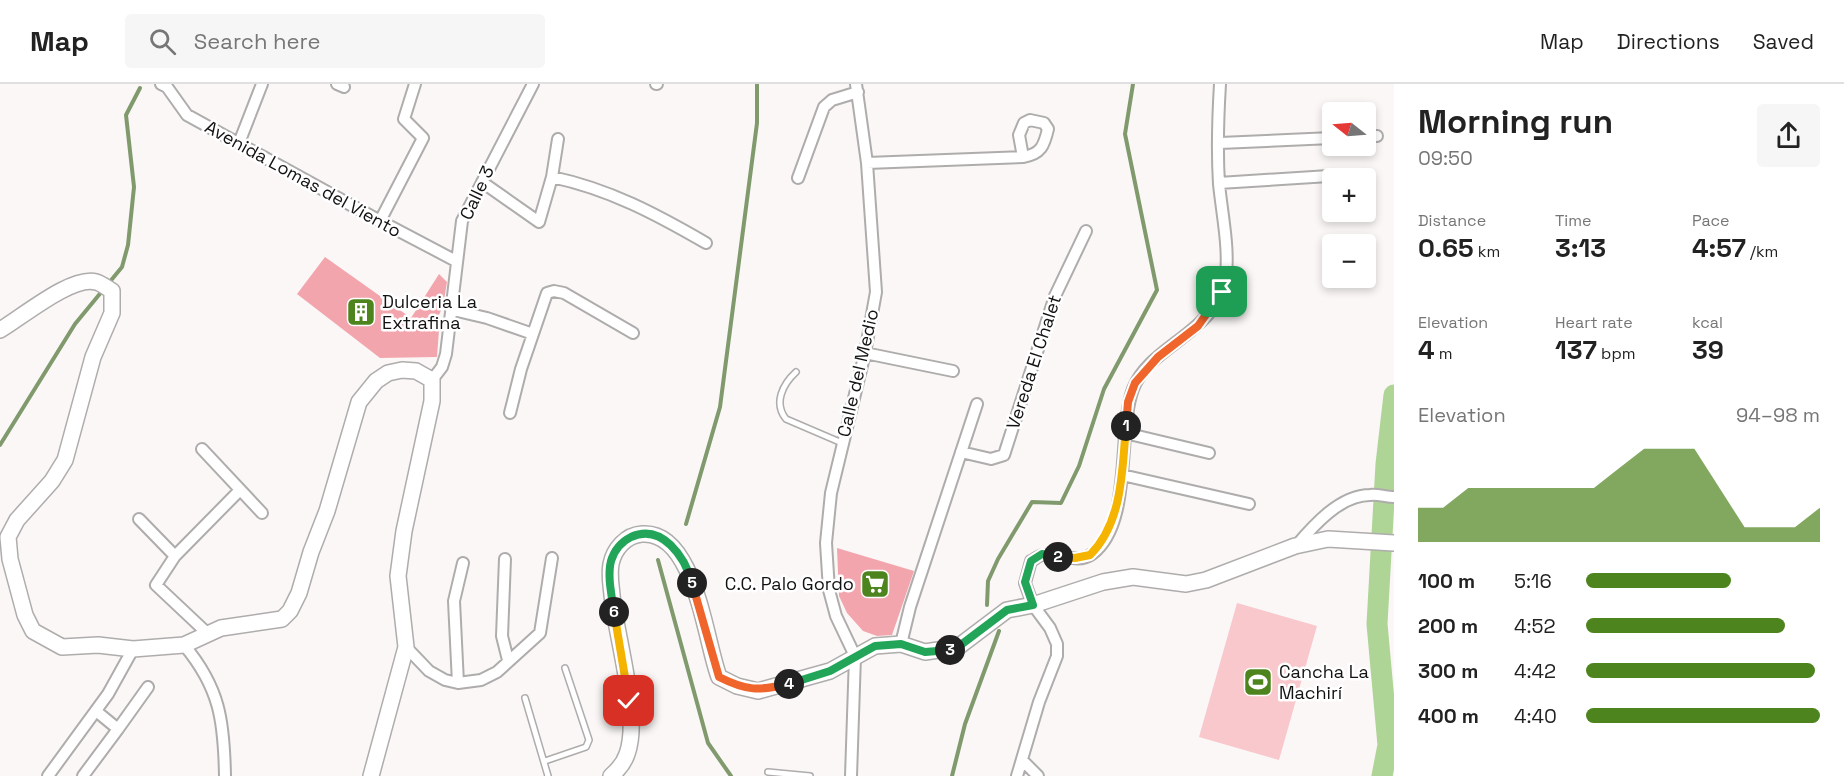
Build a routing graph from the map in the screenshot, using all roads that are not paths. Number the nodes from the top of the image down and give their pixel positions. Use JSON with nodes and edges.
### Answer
{"nodes":[{"id":1,"x":161,"y":84,"type":"edge"},
{"id":2,"x":262,"y":84,"type":"edge"},
{"id":3,"x":415,"y":84,"type":"edge"},
{"id":4,"x":533,"y":84,"type":"edge"},
{"id":5,"x":1220,"y":84,"type":"edge"},
{"id":6,"x":857,"y":88,"type":"edge"},
{"id":7,"x":1322,"y":138,"type":"edge"},
{"id":8,"x":558,"y":139,"type":"dead end"},
{"id":9,"x":239,"y":143,"type":"junction"},
{"id":10,"x":1220,"y":143,"type":"junction"},
{"id":11,"x":1023,"y":157,"type":"dead end"},
{"id":12,"x":867,"y":163,"type":"junction"},
{"id":13,"x":552,"y":177,"type":"junction"},
{"id":14,"x":1322,"y":177,"type":"edge"},
{"id":15,"x":798,"y":178,"type":"dead end"},
{"id":16,"x":482,"y":182,"type":"junction"},
{"id":17,"x":1219,"y":183,"type":"junction"},
{"id":18,"x":380,"y":222,"type":"junction"},
{"id":19,"x":1086,"y":231,"type":"dead end"},
{"id":20,"x":706,"y":243,"type":"dead end"},
{"id":21,"x":456,"y":261,"type":"junction"},
{"id":22,"x":453,"y":310,"type":"junction"},
{"id":23,"x":0,"y":330,"type":"edge"},
{"id":24,"x":633,"y":333,"type":"dead end"},
{"id":25,"x":532,"y":334,"type":"junction"},
{"id":26,"x":865,"y":353,"type":"junction"},
{"id":27,"x":953,"y":371,"type":"dead end"},
{"id":28,"x":796,"y":372,"type":"dead end"},
{"id":29,"x":432,"y":380,"type":"junction"},
{"id":30,"x":977,"y":404,"type":"dead end"},
{"id":31,"x":510,"y":413,"type":"dead end"},
{"id":32,"x":1125,"y":433,"type":"junction"},
{"id":33,"x":842,"y":443,"type":"junction"},
{"id":34,"x":202,"y":449,"type":"dead end"},
{"id":35,"x":961,"y":452,"type":"junction"},
{"id":36,"x":1209,"y":453,"type":"dead end"},
{"id":37,"x":1122,"y":475,"type":"junction"},
{"id":38,"x":239,"y":491,"type":"junction"},
{"id":39,"x":1394,"y":498,"type":"edge"},
{"id":40,"x":1249,"y":504,"type":"dead end"},
{"id":41,"x":262,"y":513,"type":"dead end"},
{"id":42,"x":139,"y":519,"type":"dead end"},
{"id":43,"x":1394,"y":543,"type":"edge"},
{"id":44,"x":1295,"y":546,"type":"junction"},
{"id":45,"x":175,"y":556,"type":"junction"},
{"id":46,"x":552,"y":558,"type":"dead end"},
{"id":47,"x":505,"y":559,"type":"dead end"},
{"id":48,"x":463,"y":563,"type":"dead end"},
{"id":49,"x":1033,"y":605,"type":"junction"},
{"id":50,"x":207,"y":633,"type":"junction"},
{"id":51,"x":901,"y":644,"type":"junction"},
{"id":52,"x":184,"y":645,"type":"junction"},
{"id":53,"x":406,"y":647,"type":"junction"},
{"id":54,"x":133,"y":648,"type":"junction"},
{"id":55,"x":855,"y":656,"type":"junction"},
{"id":56,"x":508,"y":660,"type":"junction"},
{"id":57,"x":565,"y":668,"type":"dead end"},
{"id":58,"x":458,"y":683,"type":"junction"},
{"id":59,"x":148,"y":687,"type":"dead end"},
{"id":60,"x":525,"y":698,"type":"dead end"},
{"id":61,"x":96,"y":711,"type":"junction"},
{"id":62,"x":118,"y":729,"type":"junction"},
{"id":63,"x":1022,"y":760,"type":"junction"},
{"id":64,"x":545,"y":762,"type":"junction"},
{"id":65,"x":768,"y":772,"type":"dead end"},
{"id":66,"x":48,"y":776,"type":"edge"},
{"id":67,"x":83,"y":776,"type":"edge"},
{"id":68,"x":225,"y":776,"type":"edge"},
{"id":69,"x":371,"y":776,"type":"edge"},
{"id":70,"x":548,"y":776,"type":"edge"},
{"id":71,"x":611,"y":776,"type":"edge"},
{"id":72,"x":810,"y":776,"type":"edge"},
{"id":73,"x":851,"y":776,"type":"edge"},
{"id":74,"x":1017,"y":776,"type":"edge"},
{"id":75,"x":1038,"y":776,"type":"edge"}],
"edges":[{"from":1,"to":9,"type":"street","name":"Avenida Lomas del Viento"},
{"from":2,"to":9,"type":"street"},
{"from":3,"to":18,"type":"street"},
{"from":4,"to":16,"type":"street","name":"Calle 3"},
{"from":5,"to":10,"type":"street"},
{"from":6,"to":12,"type":"street","name":"Calle del Medio"},
{"from":6,"to":15,"type":"street"},
{"from":7,"to":10,"type":"street"},
{"from":8,"to":13,"type":"street"},
{"from":9,"to":18,"type":"street","name":"Avenida Lomas del Viento"},
{"from":10,"to":17,"type":"street"},
{"from":11,"to":12,"type":"street"},
{"from":12,"to":26,"type":"street","name":"Calle del Medio"},
{"from":13,"to":16,"type":"street"},
{"from":13,"to":20,"type":"street"},
{"from":14,"to":17,"type":"street"},
{"from":16,"to":21,"type":"street","name":"Calle 3"},
{"from":17,"to":32,"type":"street"},
{"from":18,"to":21,"type":"street","name":"Avenida Lomas del Viento"},
{"from":19,"to":35,"type":"street","name":"Vereda El Chalet"},
{"from":21,"to":22,"type":"street","name":"Calle 3"},
{"from":22,"to":25,"type":"street"},
{"from":22,"to":29,"type":"street","name":"Calle 3"},
{"from":23,"to":54,"type":"main road"},
{"from":24,"to":25,"type":"street"},
{"from":25,"to":31,"type":"street"},
{"from":26,"to":27,"type":"street"},
{"from":26,"to":33,"type":"street","name":"Calle del Medio"},
{"from":28,"to":33,"type":"lane"},
{"from":29,"to":50,"type":"main road"},
{"from":29,"to":53,"type":"main road"},
{"from":30,"to":35,"type":"street"},
{"from":32,"to":36,"type":"street"},
{"from":32,"to":37,"type":"street"},
{"from":33,"to":55,"type":"street","name":"Calle del Medio"},
{"from":34,"to":38,"type":"street"},
{"from":35,"to":51,"type":"street"},
{"from":37,"to":40,"type":"street"},
{"from":37,"to":49,"type":"street"},
{"from":38,"to":41,"type":"street"},
{"from":38,"to":45,"type":"street"},
{"from":39,"to":44,"type":"street"},
{"from":42,"to":45,"type":"street"},
{"from":43,"to":44,"type":"main road"},
{"from":44,"to":49,"type":"main road"},
{"from":45,"to":50,"type":"street"},
{"from":46,"to":56,"type":"street"},
{"from":47,"to":56,"type":"street"},
{"from":48,"to":58,"type":"street"},
{"from":49,"to":51,"type":"main road"},
{"from":49,"to":63,"type":"street"},
{"from":50,"to":52,"type":"main road"},
{"from":51,"to":55,"type":"main road"},
{"from":52,"to":54,"type":"main road"},
{"from":52,"to":68,"type":"street"},
{"from":53,"to":58,"type":"street"},
{"from":53,"to":69,"type":"main road"},
{"from":54,"to":61,"type":"street"},
{"from":55,"to":71,"type":"main road"},
{"from":55,"to":73,"type":"street"},
{"from":56,"to":58,"type":"street"},
{"from":57,"to":64,"type":"lane"},
{"from":59,"to":62,"type":"street"},
{"from":60,"to":64,"type":"lane"},
{"from":61,"to":62,"type":"street"},
{"from":61,"to":66,"type":"street"},
{"from":62,"to":67,"type":"street"},
{"from":63,"to":74,"type":"street"},
{"from":63,"to":75,"type":"street"},
{"from":64,"to":70,"type":"lane"},
{"from":65,"to":72,"type":"lane"}]}
